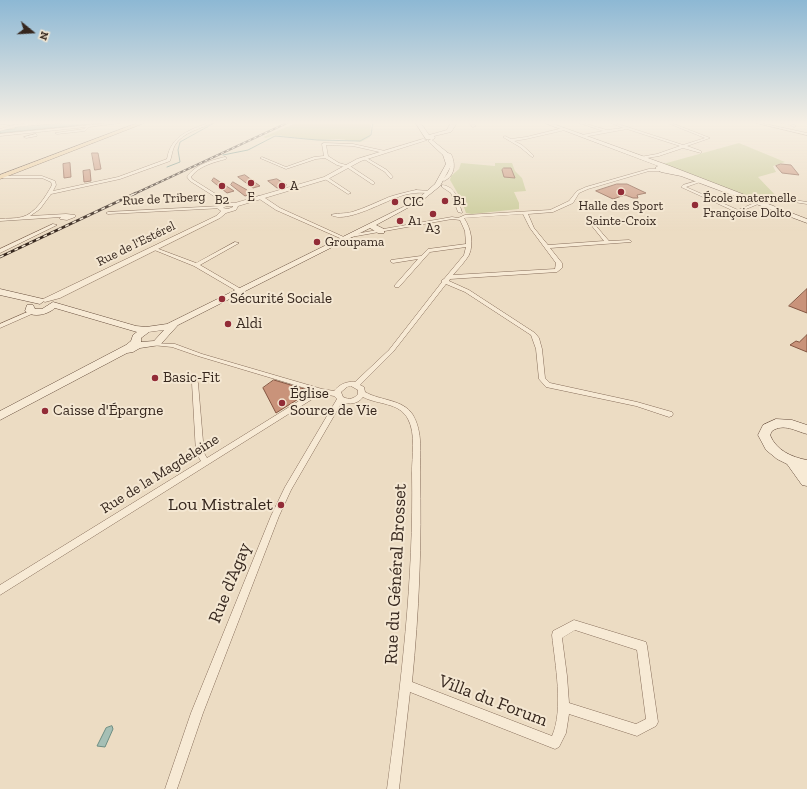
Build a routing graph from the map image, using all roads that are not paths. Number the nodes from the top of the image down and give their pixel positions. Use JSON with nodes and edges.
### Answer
{"nodes":[{"id":1,"x":45,"y":159,"type":"edge"},
{"id":2,"x":46,"y":159,"type":"edge"},
{"id":3,"x":169,"y":159,"type":"edge"},
{"id":4,"x":219,"y":159,"type":"edge"},
{"id":5,"x":265,"y":159,"type":"edge"},
{"id":6,"x":313,"y":159,"type":"edge"},
{"id":7,"x":330,"y":159,"type":"edge"},
{"id":8,"x":363,"y":159,"type":"edge"},
{"id":9,"x":366,"y":159,"type":"edge"},
{"id":10,"x":448,"y":159,"type":"edge"},
{"id":11,"x":449,"y":159,"type":"edge"},
{"id":12,"x":644,"y":159,"type":"edge"},
{"id":13,"x":654,"y":163,"type":"junction"},
{"id":14,"x":347,"y":166,"type":"junction"},
{"id":15,"x":660,"y":168,"type":"junction"},
{"id":16,"x":670,"y":169,"type":"junction"},
{"id":17,"x":0,"y":176,"type":"edge"},
{"id":18,"x":391,"y":177,"type":"dead end"},
{"id":19,"x":326,"y":178,"type":"junction"},
{"id":20,"x":701,"y":181,"type":"junction"},
{"id":21,"x":373,"y":183,"type":"dead end"},
{"id":22,"x":442,"y":183,"type":"junction"},
{"id":23,"x":429,"y":192,"type":"junction"},
{"id":24,"x":49,"y":193,"type":"junction"},
{"id":25,"x":349,"y":193,"type":"dead end"},
{"id":26,"x":260,"y":197,"type":"junction"},
{"id":27,"x":752,"y":199,"type":"junction"},
{"id":28,"x":807,"y":202,"type":"edge"},
{"id":29,"x":759,"y":203,"type":"junction"},
{"id":30,"x":228,"y":204,"type":"junction"},
{"id":31,"x":235,"y":205,"type":"junction"},
{"id":32,"x":222,"y":208,"type":"junction"},
{"id":33,"x":737,"y":211,"type":"junction"},
{"id":34,"x":525,"y":212,"type":"junction"},
{"id":35,"x":108,"y":213,"type":"dead end"},
{"id":36,"x":32,"y":214,"type":"junction"},
{"id":37,"x":333,"y":215,"type":"dead end"},
{"id":38,"x":462,"y":215,"type":"junction"},
{"id":39,"x":725,"y":216,"type":"dead end"},
{"id":40,"x":26,"y":217,"type":"junction"},
{"id":41,"x":38,"y":217,"type":"junction"},
{"id":42,"x":590,"y":217,"type":"dead end"},
{"id":43,"x":0,"y":220,"type":"edge"},
{"id":44,"x":807,"y":221,"type":"edge"},
{"id":45,"x":372,"y":226,"type":"junction"},
{"id":46,"x":381,"y":231,"type":"junction"},
{"id":47,"x":347,"y":237,"type":"junction"},
{"id":48,"x":628,"y":241,"type":"dead end"},
{"id":49,"x":237,"y":243,"type":"dead end"},
{"id":50,"x":608,"y":243,"type":"junction"},
{"id":51,"x":469,"y":245,"type":"junction"},
{"id":52,"x":546,"y":247,"type":"junction"},
{"id":53,"x":154,"y":249,"type":"junction"},
{"id":54,"x":0,"y":251,"type":"edge"},
{"id":55,"x":422,"y":257,"type":"junction"},
{"id":56,"x":393,"y":261,"type":"dead end"},
{"id":57,"x":196,"y":265,"type":"junction"},
{"id":58,"x":446,"y":279,"type":"junction"},
{"id":59,"x":397,"y":286,"type":"dead end"},
{"id":60,"x":239,"y":290,"type":"junction"},
{"id":61,"x":0,"y":292,"type":"edge"},
{"id":62,"x":0,"y":296,"type":"edge"},
{"id":63,"x":223,"y":301,"type":"junction"},
{"id":64,"x":49,"y":303,"type":"junction"},
{"id":65,"x":31,"y":309,"type":"junction"},
{"id":66,"x":0,"y":326,"type":"edge"},
{"id":67,"x":146,"y":330,"type":"junction"},
{"id":68,"x":162,"y":333,"type":"junction"},
{"id":69,"x":138,"y":341,"type":"junction"},
{"id":70,"x":154,"y":344,"type":"junction"},
{"id":71,"x":173,"y":345,"type":"junction"},
{"id":72,"x":195,"y":384,"type":"dead end"},
{"id":73,"x":356,"y":385,"type":"junction"},
{"id":74,"x":322,"y":391,"type":"junction"},
{"id":75,"x":362,"y":392,"type":"junction"},
{"id":76,"x":338,"y":396,"type":"junction"},
{"id":77,"x":669,"y":414,"type":"dead end"},
{"id":78,"x":0,"y":418,"type":"edge"},
{"id":79,"x":807,"y":421,"type":"edge"},
{"id":80,"x":790,"y":424,"type":"junction"},
{"id":81,"x":807,"y":430,"type":"edge"},
{"id":82,"x":790,"y":460,"type":"junction"},
{"id":83,"x":205,"y":462,"type":"junction"},
{"id":84,"x":807,"y":465,"type":"edge"},
{"id":85,"x":807,"y":482,"type":"edge"},
{"id":86,"x":0,"y":590,"type":"edge"},
{"id":87,"x":406,"y":685,"type":"junction"},
{"id":88,"x":564,"y":708,"type":"junction"},
{"id":89,"x":171,"y":789,"type":"edge"},
{"id":90,"x":393,"y":789,"type":"edge"}],
"edges":[{"from":1,"to":17,"type":"main road"},
{"from":2,"to":17,"type":"main road"},
{"from":3,"to":24,"type":"street"},
{"from":4,"to":30,"type":"street"},
{"from":5,"to":6,"type":"street"},
{"from":7,"to":14,"type":"street"},
{"from":8,"to":14,"type":"street"},
{"from":9,"to":18,"type":"street"},
{"from":10,"to":22,"type":"main road"},
{"from":11,"to":22,"type":"main road"},
{"from":12,"to":13,"type":"main road"},
{"from":13,"to":15,"type":"main road"},
{"from":13,"to":16,"type":"main road"},
{"from":14,"to":19,"type":"street"},
{"from":14,"to":21,"type":"street"},
{"from":15,"to":16,"type":"main road"},
{"from":15,"to":34,"type":"street"},
{"from":16,"to":20,"type":"main road"},
{"from":16,"to":27,"type":"main road"},
{"from":17,"to":24,"type":"street"},
{"from":19,"to":25,"type":"street"},
{"from":19,"to":26,"type":"street"},
{"from":20,"to":29,"type":"main road"},
{"from":20,"to":33,"type":"street"},
{"from":22,"to":23,"type":"main road"},
{"from":22,"to":38,"type":"street"},
{"from":22,"to":45,"type":"main road"},
{"from":23,"to":37,"type":"street"},
{"from":23,"to":47,"type":"main road"},
{"from":24,"to":36,"type":"street"},
{"from":26,"to":31,"type":"street"},
{"from":26,"to":47,"type":"street"},
{"from":27,"to":28,"type":"street"},
{"from":27,"to":29,"type":"main road"},
{"from":29,"to":33,"type":"street"},
{"from":29,"to":44,"type":"main road"},
{"from":30,"to":31,"type":"street"},
{"from":30,"to":32,"type":"street"},
{"from":31,"to":32,"type":"street"},
{"from":32,"to":35,"type":"street","name":"Rue de Triberg"},
{"from":32,"to":53,"type":"street","name":"Rue de l'Estérel"},
{"from":33,"to":39,"type":"street"},
{"from":34,"to":38,"type":"street"},
{"from":34,"to":52,"type":"street"},
{"from":36,"to":40,"type":"street"},
{"from":36,"to":41,"type":"street"},
{"from":38,"to":46,"type":"street"},
{"from":38,"to":51,"type":"street"},
{"from":40,"to":41,"type":"street"},
{"from":40,"to":43,"type":"street"},
{"from":41,"to":54,"type":"street"},
{"from":42,"to":50,"type":"street"},
{"from":45,"to":46,"type":"main road"},
{"from":45,"to":47,"type":"main road"},
{"from":46,"to":47,"type":"street"},
{"from":47,"to":60,"type":"main road"},
{"from":47,"to":63,"type":"main road"},
{"from":48,"to":50,"type":"street"},
{"from":49,"to":57,"type":"street"},
{"from":50,"to":52,"type":"street"},
{"from":51,"to":55,"type":"street"},
{"from":51,"to":58,"type":"street"},
{"from":52,"to":58,"type":"street"},
{"from":53,"to":57,"type":"street"},
{"from":53,"to":64,"type":"street","name":"Rue de l'Estérel"},
{"from":55,"to":56,"type":"street"},
{"from":55,"to":59,"type":"street"},
{"from":57,"to":60,"type":"street"},
{"from":58,"to":73,"type":"street"},
{"from":58,"to":77,"type":"street"},
{"from":60,"to":63,"type":"street"},
{"from":60,"to":68,"type":"main road"},
{"from":61,"to":64,"type":"main road"},
{"from":62,"to":65,"type":"main road"},
{"from":63,"to":68,"type":"main road"},
{"from":64,"to":65,"type":"main road"},
{"from":64,"to":67,"type":"main road"},
{"from":64,"to":69,"type":"main road"},
{"from":65,"to":66,"type":"street"},
{"from":67,"to":68,"type":"main road"},
{"from":67,"to":69,"type":"main road"},
{"from":68,"to":70,"type":"main road"},
{"from":68,"to":71,"type":"street"},
{"from":69,"to":70,"type":"main road"},
{"from":69,"to":78,"type":"main road"},
{"from":70,"to":71,"type":"street"},
{"from":71,"to":74,"type":"street"},
{"from":72,"to":83,"type":"street"},
{"from":73,"to":75,"type":"street"},
{"from":73,"to":76,"type":"street"},
{"from":74,"to":76,"type":"street"},
{"from":74,"to":83,"type":"street","name":"Rue de la Magdeleine"},
{"from":75,"to":76,"type":"street"},
{"from":75,"to":87,"type":"street","name":"Rue du Général Brosset"},
{"from":76,"to":89,"type":"street","name":"Rue d'Agay"},
{"from":79,"to":80,"type":"main road"},
{"from":80,"to":81,"type":"main road"},
{"from":80,"to":82,"type":"main road"},
{"from":82,"to":84,"type":"main road"},
{"from":82,"to":85,"type":"main road"},
{"from":83,"to":86,"type":"street","name":"Rue de la Magdeleine"},
{"from":87,"to":88,"type":"street","name":"Villa du Forum"},
{"from":87,"to":90,"type":"street","name":"Rue du Général Brosset"},
{"from":88,"to":88,"type":"street","name":"Villa du Forum"}]}
